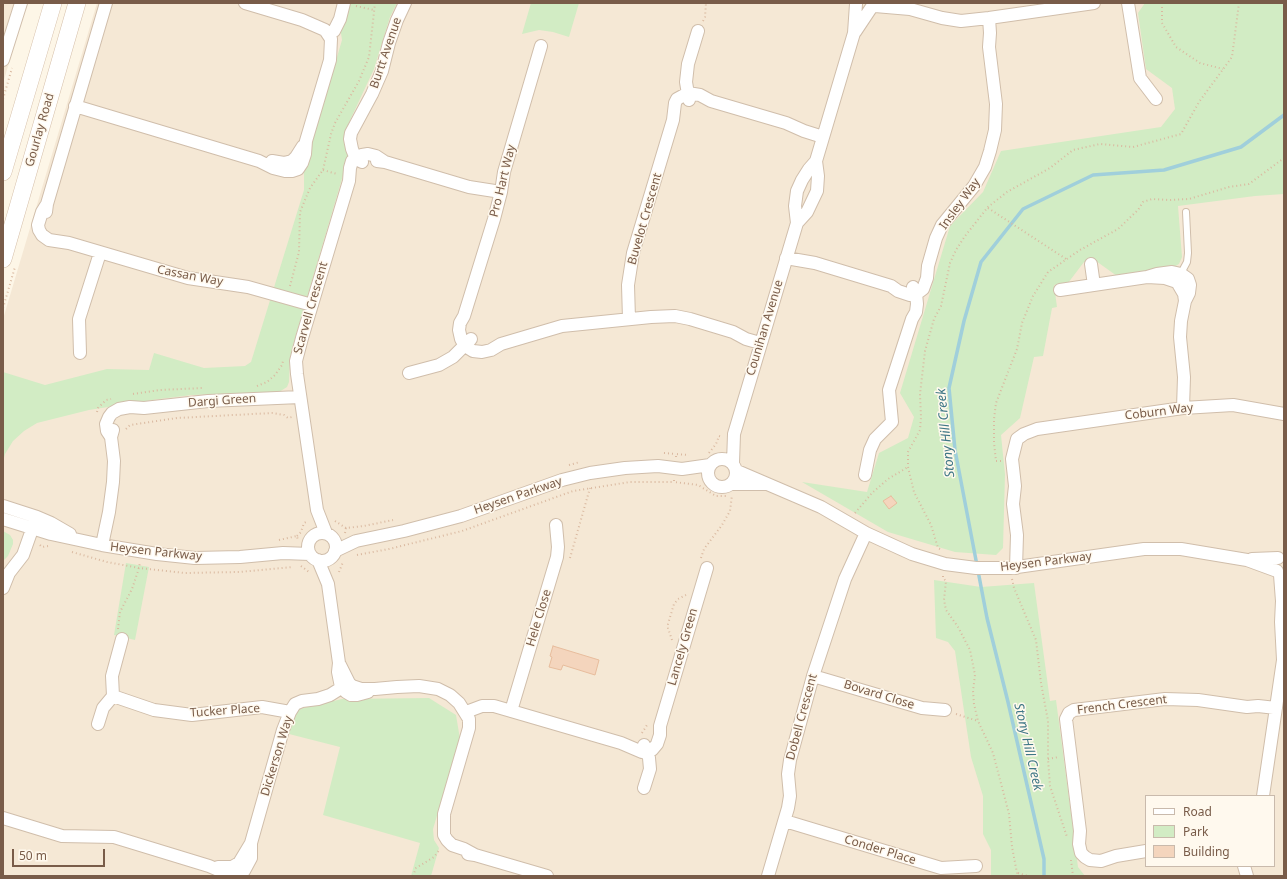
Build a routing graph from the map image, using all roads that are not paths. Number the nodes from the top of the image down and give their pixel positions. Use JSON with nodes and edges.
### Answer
{"nodes":[{"id":1,"x":21,"y":3,"type":"edge"},
{"id":2,"x":53,"y":3,"type":"edge"},
{"id":3,"x":77,"y":3,"type":"edge"},
{"id":4,"x":106,"y":3,"type":"edge"},
{"id":5,"x":245,"y":3,"type":"edge"},
{"id":6,"x":405,"y":3,"type":"edge"},
{"id":7,"x":1094,"y":3,"type":"edge"},
{"id":8,"x":1128,"y":3,"type":"edge"},
{"id":9,"x":344,"y":4,"type":"edge"},
{"id":10,"x":855,"y":4,"type":"edge"},
{"id":11,"x":875,"y":6,"type":"edge"},
{"id":12,"x":905,"y":6,"type":"edge"},
{"id":13,"x":985,"y":19,"type":"junction"},
{"id":14,"x":330,"y":31,"type":"junction"},
{"id":15,"x":698,"y":31,"type":"road end"},
{"id":16,"x":854,"y":33,"type":"junction"},
{"id":17,"x":541,"y":46,"type":"dead end"},
{"id":18,"x":3,"y":60,"type":"edge"},
{"id":19,"x":688,"y":96,"type":"junction"},
{"id":20,"x":1156,"y":99,"type":"dead end"},
{"id":21,"x":75,"y":106,"type":"junction"},
{"id":22,"x":824,"y":134,"type":"junction"},
{"id":23,"x":360,"y":159,"type":"junction"},
{"id":24,"x":816,"y":161,"type":"junction"},
{"id":25,"x":3,"y":172,"type":"edge"},
{"id":26,"x":500,"y":196,"type":"junction"},
{"id":27,"x":1186,"y":212,"type":"dead end"},
{"id":28,"x":797,"y":223,"type":"junction"},
{"id":29,"x":100,"y":253,"type":"junction"},
{"id":30,"x":787,"y":255,"type":"junction"},
{"id":31,"x":3,"y":257,"type":"edge"},
{"id":32,"x":1091,"y":264,"type":"dead end"},
{"id":33,"x":1179,"y":278,"type":"junction"},
{"id":34,"x":1094,"y":285,"type":"junction"},
{"id":35,"x":1060,"y":290,"type":"dead end"},
{"id":36,"x":913,"y":292,"type":"junction"},
{"id":37,"x":312,"y":306,"type":"junction"},
{"id":38,"x":629,"y":319,"type":"junction"},
{"id":39,"x":761,"y":340,"type":"junction"},
{"id":40,"x":468,"y":342,"type":"junction"},
{"id":41,"x":80,"y":353,"type":"dead end"},
{"id":42,"x":409,"y":373,"type":"dead end"},
{"id":43,"x":300,"y":397,"type":"junction"},
{"id":44,"x":1188,"y":408,"type":"junction"},
{"id":45,"x":1283,"y":415,"type":"edge"},
{"id":46,"x":733,"y":436,"type":"junction"},
{"id":47,"x":713,"y":459,"type":"junction"},
{"id":48,"x":735,"y":467,"type":"junction"},
{"id":49,"x":678,"y":468,"type":"junction"},
{"id":50,"x":865,"y":476,"type":"dead end"},
{"id":51,"x":709,"y":479,"type":"junction"},
{"id":52,"x":766,"y":484,"type":"junction"},
{"id":53,"x":734,"y":491,"type":"junction"},
{"id":54,"x":3,"y":506,"type":"edge"},
{"id":55,"x":317,"y":510,"type":"junction"},
{"id":56,"x":37,"y":517,"type":"junction"},
{"id":57,"x":3,"y":520,"type":"edge"},
{"id":58,"x":556,"y":525,"type":"dead end"},
{"id":59,"x":33,"y":529,"type":"junction"},
{"id":60,"x":869,"y":534,"type":"junction"},
{"id":61,"x":78,"y":539,"type":"junction"},
{"id":62,"x":102,"y":545,"type":"junction"},
{"id":63,"x":332,"y":545,"type":"junction"},
{"id":64,"x":312,"y":548,"type":"junction"},
{"id":65,"x":1282,"y":554,"type":"edge"},
{"id":66,"x":1247,"y":560,"type":"junction"},
{"id":67,"x":703,"y":565,"type":"road end"},
{"id":68,"x":1017,"y":568,"type":"junction"},
{"id":69,"x":1280,"y":574,"type":"edge"},
{"id":70,"x":330,"y":576,"type":"junction"},
{"id":71,"x":3,"y":588,"type":"edge"},
{"id":72,"x":1283,"y":599,"type":"edge"},
{"id":73,"x":122,"y":639,"type":"road end"},
{"id":74,"x":813,"y":676,"type":"junction"},
{"id":75,"x":345,"y":685,"type":"junction"},
{"id":76,"x":113,"y":696,"type":"junction"},
{"id":77,"x":945,"y":710,"type":"road end"},
{"id":78,"x":511,"y":711,"type":"junction"},
{"id":79,"x":1276,"y":711,"type":"junction"},
{"id":80,"x":290,"y":712,"type":"junction"},
{"id":81,"x":466,"y":712,"type":"junction"},
{"id":82,"x":98,"y":724,"type":"dead end"},
{"id":83,"x":642,"y":747,"type":"junction"},
{"id":84,"x":644,"y":788,"type":"dead end"},
{"id":85,"x":1264,"y":795,"type":"edge"},
{"id":86,"x":444,"y":814,"type":"junction"},
{"id":87,"x":3,"y":818,"type":"edge"},
{"id":88,"x":785,"y":821,"type":"junction"},
{"id":89,"x":1145,"y":851,"type":"edge"},
{"id":90,"x":475,"y":855,"type":"junction"},
{"id":91,"x":976,"y":866,"type":"dead end"},
{"id":92,"x":245,"y":870,"type":"edge"},
{"id":93,"x":547,"y":876,"type":"edge"},
{"id":94,"x":768,"y":876,"type":"edge"}],
"edges":[{"from":1,"to":18,"type":"street"},
{"from":2,"to":25,"type":"main road","name":"Gourlay Road"},
{"from":3,"to":31,"type":"main road","name":"Gourlay Road"},
{"from":4,"to":21,"type":"street","name":"Cassan Way"},
{"from":5,"to":14,"type":"street"},
{"from":6,"to":23,"type":"street","name":"Burtt Avenue"},
{"from":7,"to":13,"type":"street"},
{"from":8,"to":20,"type":"street"},
{"from":9,"to":14,"type":"street"},
{"from":10,"to":11,"type":"street"},
{"from":10,"to":16,"type":"street","name":"Counihan Avenue"},
{"from":11,"to":12,"type":"street"},
{"from":11,"to":16,"type":"street","name":"Counihan Avenue"},
{"from":12,"to":13,"type":"street"},
{"from":13,"to":36,"type":"street","name":"Insley Way"},
{"from":14,"to":21,"type":"street"},
{"from":15,"to":19,"type":"street"},
{"from":16,"to":22,"type":"street","name":"Counihan Avenue"},
{"from":17,"to":26,"type":"street","name":"Pro Hart Way"},
{"from":19,"to":22,"type":"street"},
{"from":19,"to":38,"type":"street","name":"Buvelot Crescent"},
{"from":21,"to":29,"type":"street","name":"Cassan Way"},
{"from":22,"to":24,"type":"street","name":"Counihan Avenue"},
{"from":23,"to":26,"type":"street"},
{"from":23,"to":37,"type":"street","name":"Scarvell Crescent"},
{"from":24,"to":28,"type":"street","name":"Counihan Avenue"},
{"from":24,"to":28,"type":"street","name":"Counihan Avenue"},
{"from":26,"to":40,"type":"street","name":"Pro Hart Way"},
{"from":27,"to":33,"type":"lane"},
{"from":28,"to":30,"type":"street","name":"Counihan Avenue"},
{"from":29,"to":37,"type":"street","name":"Cassan Way"},
{"from":29,"to":41,"type":"street"},
{"from":30,"to":36,"type":"street"},
{"from":30,"to":39,"type":"street","name":"Counihan Avenue"},
{"from":32,"to":34,"type":"street"},
{"from":33,"to":34,"type":"street"},
{"from":33,"to":44,"type":"street"},
{"from":34,"to":35,"type":"street"},
{"from":36,"to":50,"type":"street"},
{"from":37,"to":43,"type":"street","name":"Scarvell Crescent"},
{"from":38,"to":39,"type":"street"},
{"from":38,"to":40,"type":"street"},
{"from":39,"to":46,"type":"street","name":"Counihan Avenue"},
{"from":40,"to":42,"type":"street"},
{"from":43,"to":55,"type":"street","name":"Scarvell Crescent"},
{"from":43,"to":62,"type":"street","name":"Dargi Green"},
{"from":44,"to":45,"type":"street","name":"Coburn Way"},
{"from":44,"to":68,"type":"street","name":"Coburn Way"},
{"from":46,"to":47,"type":"street","name":"Counihan Avenue"},
{"from":46,"to":48,"type":"street","name":"Counihan Avenue"},
{"from":47,"to":48,"type":"street"},
{"from":47,"to":49,"type":"street","name":"Heysen Parkway"},
{"from":47,"to":51,"type":"street"},
{"from":48,"to":52,"type":"street","name":"Heysen Parkway"},
{"from":48,"to":53,"type":"street"},
{"from":49,"to":51,"type":"street","name":"Heysen Parkway"},
{"from":49,"to":63,"type":"street","name":"Heysen Parkway"},
{"from":51,"to":53,"type":"street"},
{"from":52,"to":53,"type":"street","name":"Heysen Parkway"},
{"from":52,"to":60,"type":"street","name":"Heysen Parkway"},
{"from":54,"to":56,"type":"street","name":"Heysen Parkway"},
{"from":55,"to":63,"type":"street","name":"Scarvell Crescent"},
{"from":55,"to":64,"type":"street","name":"Scarvell Crescent"},
{"from":56,"to":59,"type":"street"},
{"from":56,"to":61,"type":"street","name":"Heysen Parkway"},
{"from":57,"to":59,"type":"street","name":"Heysen Parkway"},
{"from":58,"to":78,"type":"street","name":"Hele Close"},
{"from":59,"to":61,"type":"street","name":"Heysen Parkway"},
{"from":59,"to":71,"type":"street"},
{"from":60,"to":68,"type":"street","name":"Heysen Parkway"},
{"from":60,"to":74,"type":"street","name":"Dobell Crescent"},
{"from":61,"to":62,"type":"street","name":"Heysen Parkway"},
{"from":62,"to":64,"type":"street","name":"Heysen Parkway"},
{"from":63,"to":64,"type":"street"},
{"from":63,"to":64,"type":"street"},
{"from":63,"to":70,"type":"street"},
{"from":64,"to":70,"type":"street"},
{"from":65,"to":66,"type":"street","name":"Heysen Parkway"},
{"from":65,"to":69,"type":"street"},
{"from":66,"to":68,"type":"street","name":"Heysen Parkway"},
{"from":66,"to":69,"type":"street","name":"Heysen Parkway"},
{"from":67,"to":83,"type":"street","name":"Lancely Green"},
{"from":69,"to":72,"type":"street"},
{"from":70,"to":75,"type":"street"},
{"from":72,"to":79,"type":"street"},
{"from":73,"to":76,"type":"street"},
{"from":74,"to":77,"type":"street","name":"Bovard Close"},
{"from":74,"to":88,"type":"street","name":"Dobell Crescent"},
{"from":75,"to":80,"type":"street","name":"Dickerson Way"},
{"from":75,"to":81,"type":"street"},
{"from":76,"to":80,"type":"street","name":"Tucker Place"},
{"from":76,"to":82,"type":"street"},
{"from":78,"to":81,"type":"street"},
{"from":78,"to":83,"type":"street"},
{"from":79,"to":85,"type":"street"},
{"from":79,"to":89,"type":"street","name":"French Crescent"},
{"from":80,"to":92,"type":"street","name":"Dickerson Way"},
{"from":81,"to":86,"type":"street"},
{"from":83,"to":84,"type":"street"},
{"from":86,"to":90,"type":"street"},
{"from":86,"to":90,"type":"street"},
{"from":87,"to":92,"type":"street","name":"Dickerson Way"},
{"from":88,"to":91,"type":"street","name":"Conder Place"},
{"from":88,"to":94,"type":"street","name":"Dobell Crescent"},
{"from":90,"to":93,"type":"street"}]}
